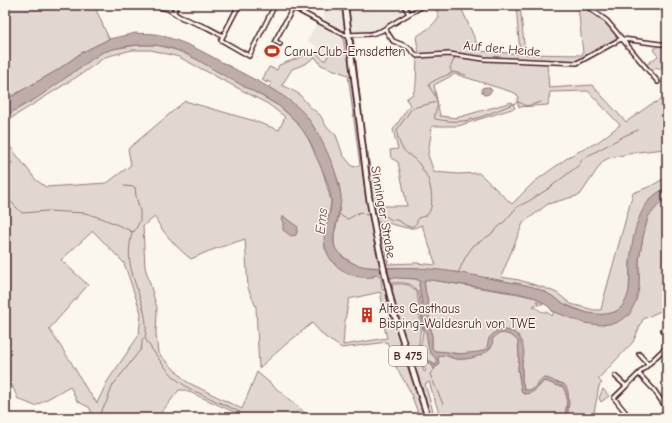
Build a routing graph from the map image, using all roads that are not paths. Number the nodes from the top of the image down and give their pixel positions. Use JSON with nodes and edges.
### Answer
{"nodes":[{"id":1,"x":151,"y":5,"type":"edge"},
{"id":2,"x":176,"y":5,"type":"edge"},
{"id":3,"x":240,"y":5,"type":"edge"},
{"id":4,"x":275,"y":5,"type":"edge"},
{"id":5,"x":345,"y":5,"type":"edge"},
{"id":6,"x":404,"y":5,"type":"edge"},
{"id":7,"x":425,"y":5,"type":"edge"},
{"id":8,"x":585,"y":5,"type":"edge"},
{"id":9,"x":291,"y":6,"type":"edge"},
{"id":10,"x":174,"y":13,"type":"junction"},
{"id":11,"x":409,"y":14,"type":"junction"},
{"id":12,"x":385,"y":29,"type":"junction"},
{"id":13,"x":348,"y":35,"type":"junction"},
{"id":14,"x":223,"y":36,"type":"junction"},
{"id":15,"x":623,"y":39,"type":"junction"},
{"id":16,"x":280,"y":44,"type":"dead end"},
{"id":17,"x":667,"y":44,"type":"edge"},
{"id":18,"x":658,"y":82,"type":"dead end"},
{"id":19,"x":667,"y":328,"type":"edge"},
{"id":20,"x":663,"y":330,"type":"dead end"},
{"id":21,"x":667,"y":349,"type":"edge"},
{"id":22,"x":639,"y":354,"type":"dead end"},
{"id":23,"x":648,"y":364,"type":"junction"},
{"id":24,"x":639,"y":374,"type":"junction"},
{"id":25,"x":615,"y":376,"type":"dead end"},
{"id":26,"x":626,"y":386,"type":"junction"},
{"id":27,"x":667,"y":409,"type":"edge"},
{"id":28,"x":428,"y":418,"type":"edge"},
{"id":29,"x":630,"y":418,"type":"edge"}],
"edges":[{"from":1,"to":10,"type":"street"},
{"from":2,"to":10,"type":"street"},
{"from":3,"to":14,"type":"street"},
{"from":4,"to":14,"type":"street"},
{"from":5,"to":13,"type":"main road","name":"Sinninger Straße","number":"B 475"},
{"from":6,"to":11,"type":"street"},
{"from":7,"to":11,"type":"street"},
{"from":8,"to":15,"type":"street"},
{"from":9,"to":13,"type":"street"},
{"from":9,"to":16,"type":"street"},
{"from":10,"to":14,"type":"street"},
{"from":11,"to":12,"type":"street"},
{"from":12,"to":13,"type":"street"},
{"from":12,"to":15,"type":"street","name":"Auf der Heide"},
{"from":13,"to":28,"type":"main road","name":"Sinninger Straße","number":"B 475"},
{"from":15,"to":17,"type":"street"},
{"from":15,"to":18,"type":"street"},
{"from":19,"to":20,"type":"street"},
{"from":21,"to":23,"type":"street"},
{"from":22,"to":23,"type":"street"},
{"from":23,"to":24,"type":"street"},
{"from":24,"to":26,"type":"street"},
{"from":24,"to":27,"type":"street"},
{"from":25,"to":26,"type":"street"},
{"from":26,"to":29,"type":"street"}]}
